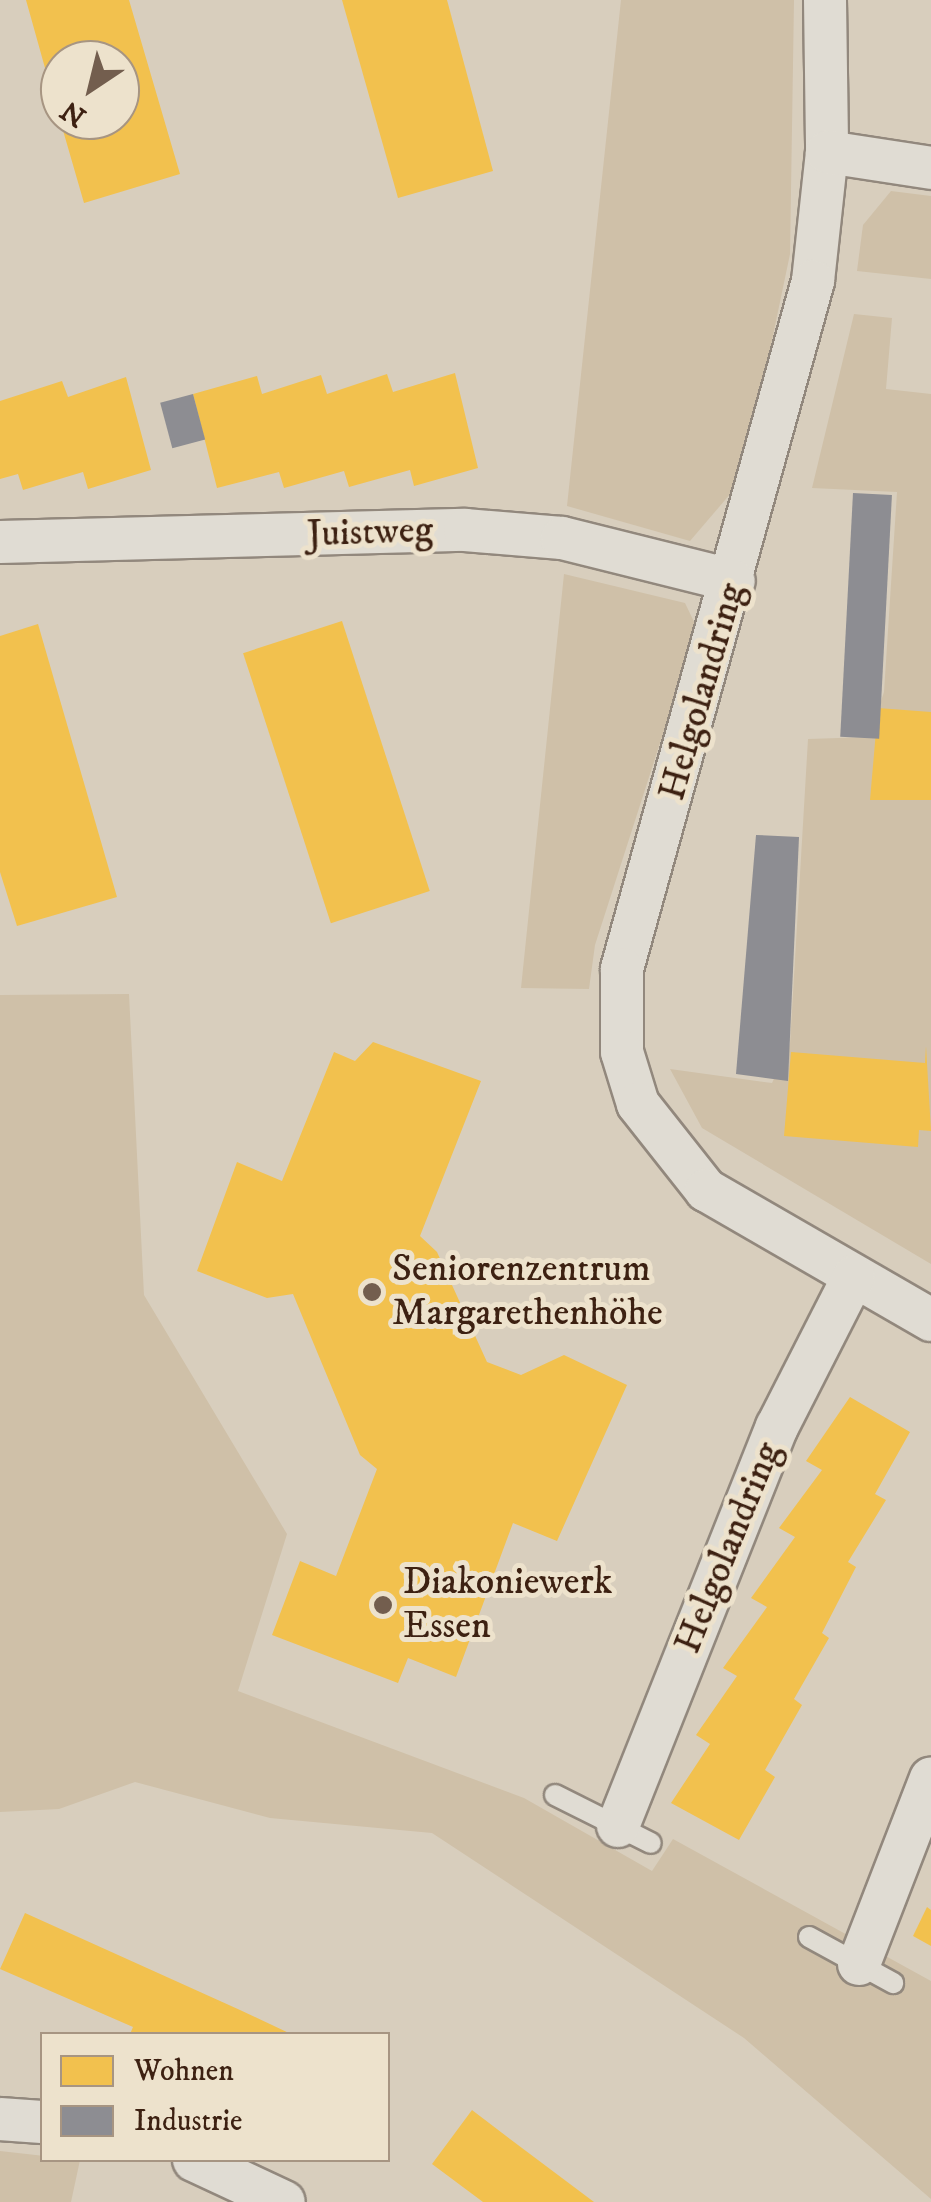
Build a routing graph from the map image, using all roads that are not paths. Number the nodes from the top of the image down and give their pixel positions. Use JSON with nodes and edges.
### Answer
{"nodes":[{"id":1,"x":825,"y":0,"type":"edge"},
{"id":2,"x":827,"y":152,"type":"junction"},
{"id":3,"x":931,"y":168,"type":"edge"},
{"id":4,"x":0,"y":542,"type":"edge"},
{"id":5,"x":734,"y":581,"type":"junction"},
{"id":6,"x":854,"y":1276,"type":"junction"},
{"id":7,"x":931,"y":1320,"type":"edge"},
{"id":8,"x":931,"y":1778,"type":"edge"},
{"id":9,"x":555,"y":1795,"type":"dead end"},
{"id":10,"x":634,"y":1835,"type":"joint"},
{"id":11,"x":809,"y":1937,"type":"dead end"},
{"id":12,"x":876,"y":1973,"type":"joint"},
{"id":13,"x":0,"y":2119,"type":"edge"},
{"id":14,"x":40,"y":2122,"type":"edge"},
{"id":15,"x":198,"y":2162,"type":"edge"},
{"id":16,"x":284,"y":2202,"type":"edge"}],
"edges":[{"from":1,"to":2,"type":"street","name":"Helgolandring"},
{"from":2,"to":3,"type":"street"},
{"from":2,"to":5,"type":"street","name":"Helgolandring"},
{"from":4,"to":5,"type":"street","name":"Juistweg"},
{"from":5,"to":6,"type":"street","name":"Helgolandring"},
{"from":6,"to":7,"type":"street","name":"Helgolandring"},
{"from":6,"to":10,"type":"street","name":"Helgolandring"},
{"from":8,"to":12,"type":"street"},
{"from":9,"to":10,"type":"lane"},
{"from":11,"to":12,"type":"lane"},
{"from":13,"to":14,"type":"street"},
{"from":15,"to":16,"type":"street"}]}
